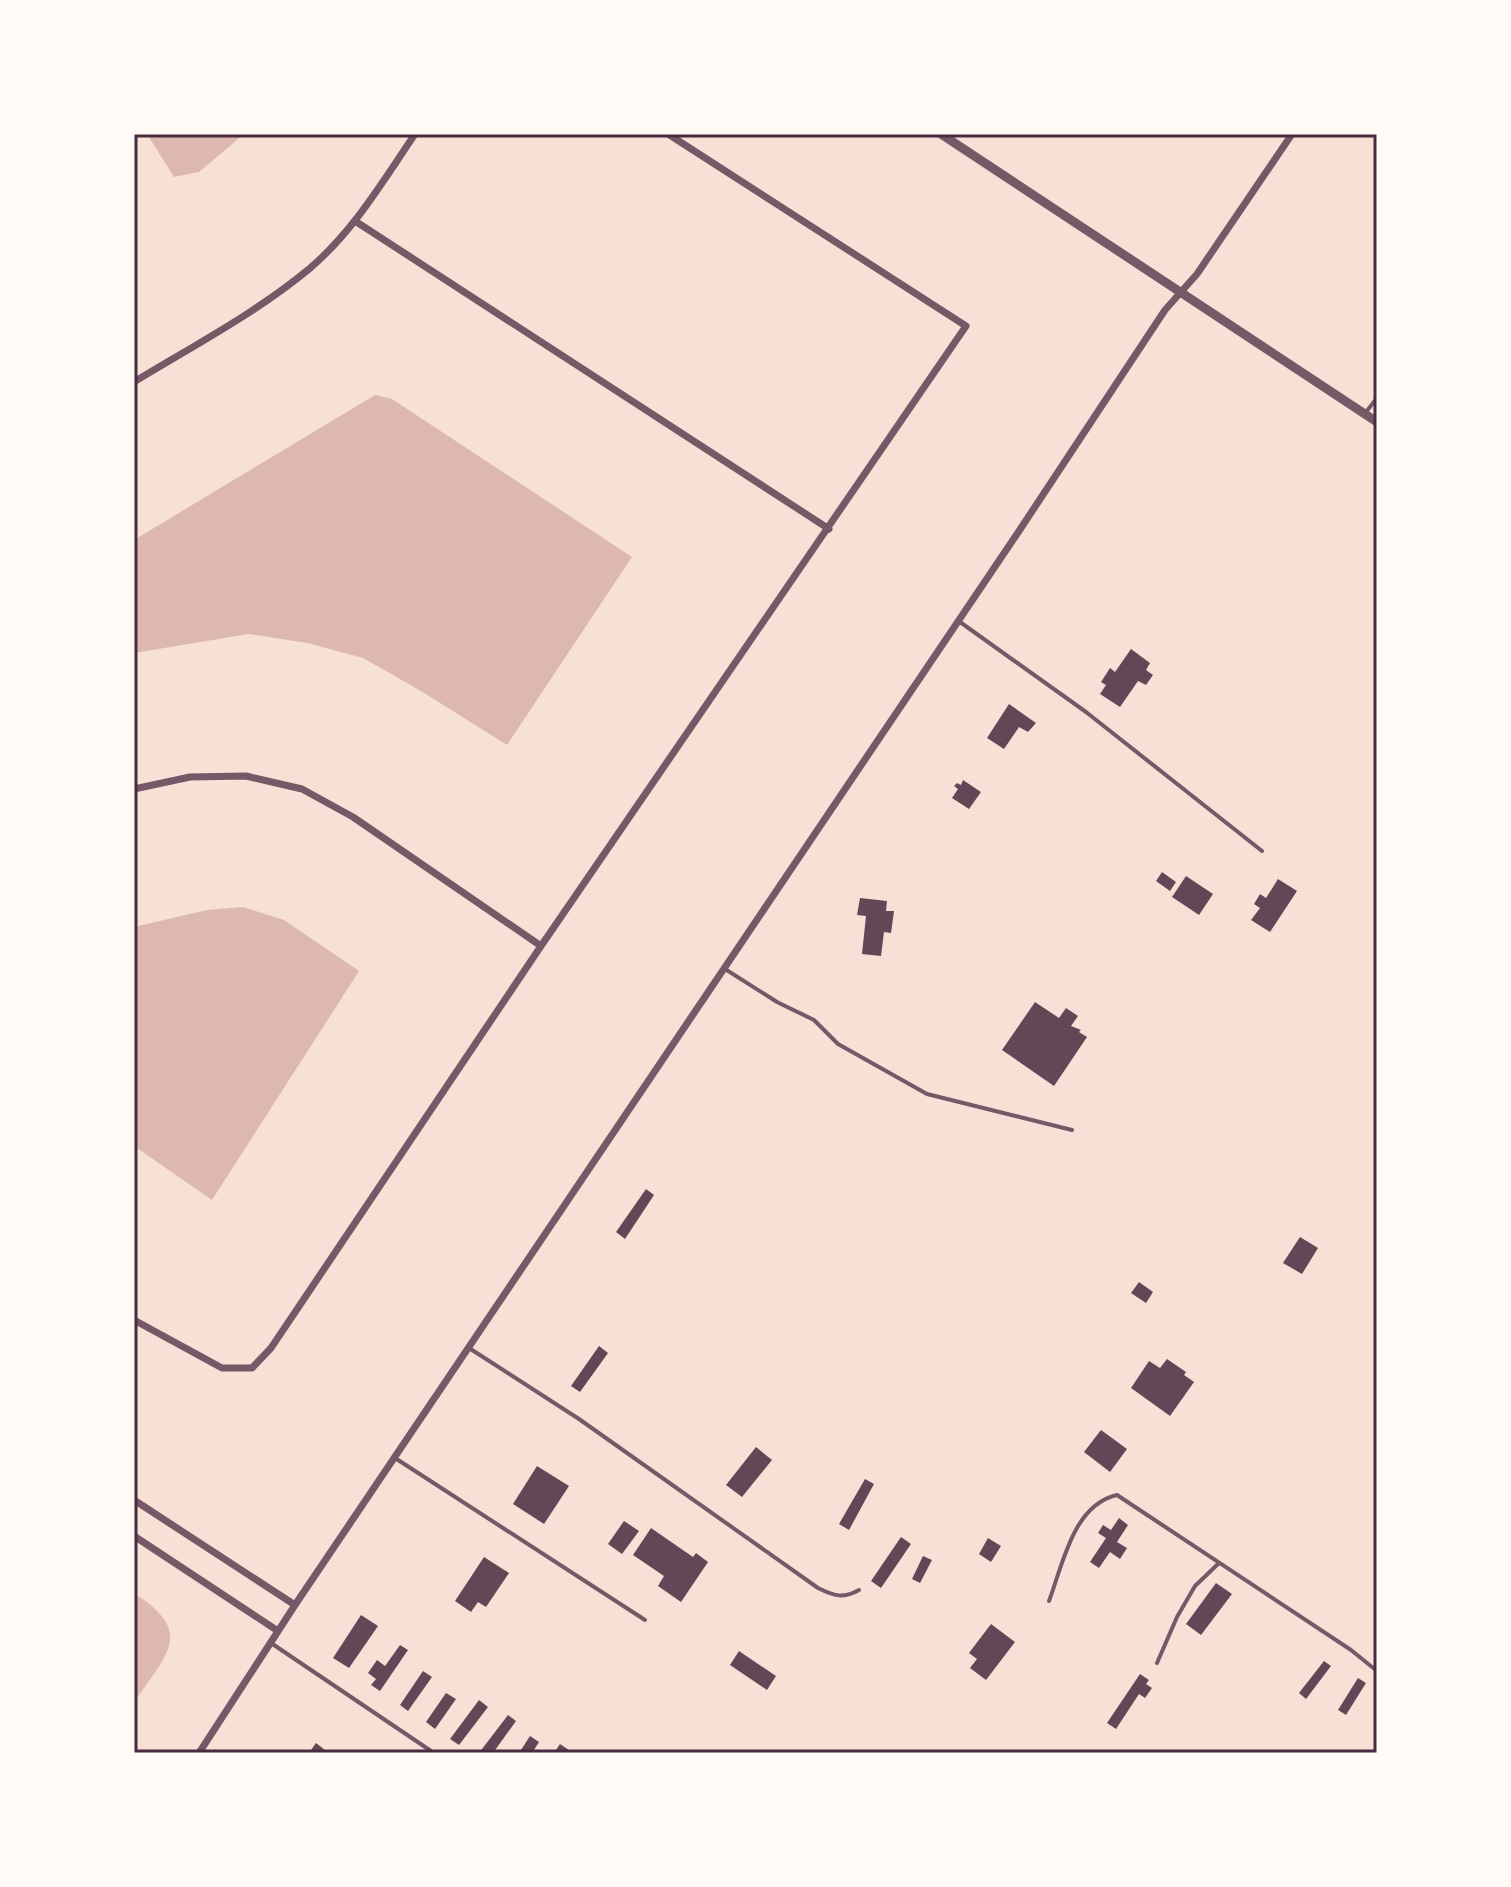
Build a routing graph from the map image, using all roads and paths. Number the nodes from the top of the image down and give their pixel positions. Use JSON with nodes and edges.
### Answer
{"nodes":[{"id":1,"x":415,"y":134,"type":"edge"},
{"id":2,"x":668,"y":134,"type":"edge"},
{"id":3,"x":941,"y":134,"type":"edge"},
{"id":4,"x":1292,"y":134,"type":"edge"},
{"id":5,"x":355,"y":221,"type":"junction"},
{"id":6,"x":1182,"y":292,"type":"junction"},
{"id":7,"x":134,"y":382,"type":"edge"},
{"id":8,"x":1377,"y":398,"type":"edge"},
{"id":9,"x":1365,"y":413,"type":"junction"},
{"id":10,"x":1377,"y":422,"type":"edge"},
{"id":11,"x":829,"y":529,"type":"junction"},
{"id":12,"x":958,"y":620,"type":"junction"},
{"id":13,"x":134,"y":789,"type":"edge"},
{"id":14,"x":1262,"y":851,"type":"dead end"},
{"id":15,"x":541,"y":946,"type":"junction"},
{"id":16,"x":723,"y":968,"type":"junction"},
{"id":17,"x":1072,"y":1130,"type":"dead end"},
{"id":18,"x":134,"y":1320,"type":"edge"},
{"id":19,"x":469,"y":1348,"type":"junction"},
{"id":20,"x":395,"y":1458,"type":"junction"},
{"id":21,"x":134,"y":1500,"type":"edge"},
{"id":22,"x":134,"y":1536,"type":"edge"},
{"id":23,"x":1218,"y":1564,"type":"junction"},
{"id":24,"x":859,"y":1590,"type":"dead end"},
{"id":25,"x":1049,"y":1601,"type":"dead end"},
{"id":26,"x":295,"y":1605,"type":"junction"},
{"id":27,"x":645,"y":1620,"type":"dead end"},
{"id":28,"x":278,"y":1631,"type":"junction"},
{"id":29,"x":271,"y":1643,"type":"junction"},
{"id":30,"x":1157,"y":1663,"type":"dead end"},
{"id":31,"x":1377,"y":1671,"type":"edge"},
{"id":32,"x":199,"y":1753,"type":"edge"},
{"id":33,"x":434,"y":1753,"type":"edge"}],
"edges":[{"from":1,"to":5,"type":"street"},
{"from":2,"to":11,"type":"street"},
{"from":3,"to":6,"type":"street"},
{"from":4,"to":6,"type":"street"},
{"from":5,"to":7,"type":"street"},
{"from":5,"to":11,"type":"street"},
{"from":6,"to":9,"type":"street"},
{"from":6,"to":12,"type":"street"},
{"from":8,"to":9,"type":"lane"},
{"from":9,"to":10,"type":"street"},
{"from":11,"to":15,"type":"street"},
{"from":12,"to":14,"type":"lane"},
{"from":12,"to":16,"type":"street"},
{"from":13,"to":15,"type":"street"},
{"from":15,"to":18,"type":"street"},
{"from":16,"to":17,"type":"lane"},
{"from":16,"to":19,"type":"street"},
{"from":19,"to":20,"type":"street"},
{"from":19,"to":24,"type":"lane"},
{"from":20,"to":26,"type":"street"},
{"from":20,"to":27,"type":"lane"},
{"from":21,"to":26,"type":"street"},
{"from":22,"to":28,"type":"street"},
{"from":23,"to":25,"type":"lane"},
{"from":23,"to":30,"type":"lane"},
{"from":23,"to":31,"type":"lane"},
{"from":26,"to":28,"type":"street"},
{"from":28,"to":29,"type":"street"},
{"from":29,"to":32,"type":"street"},
{"from":29,"to":33,"type":"lane"}]}
